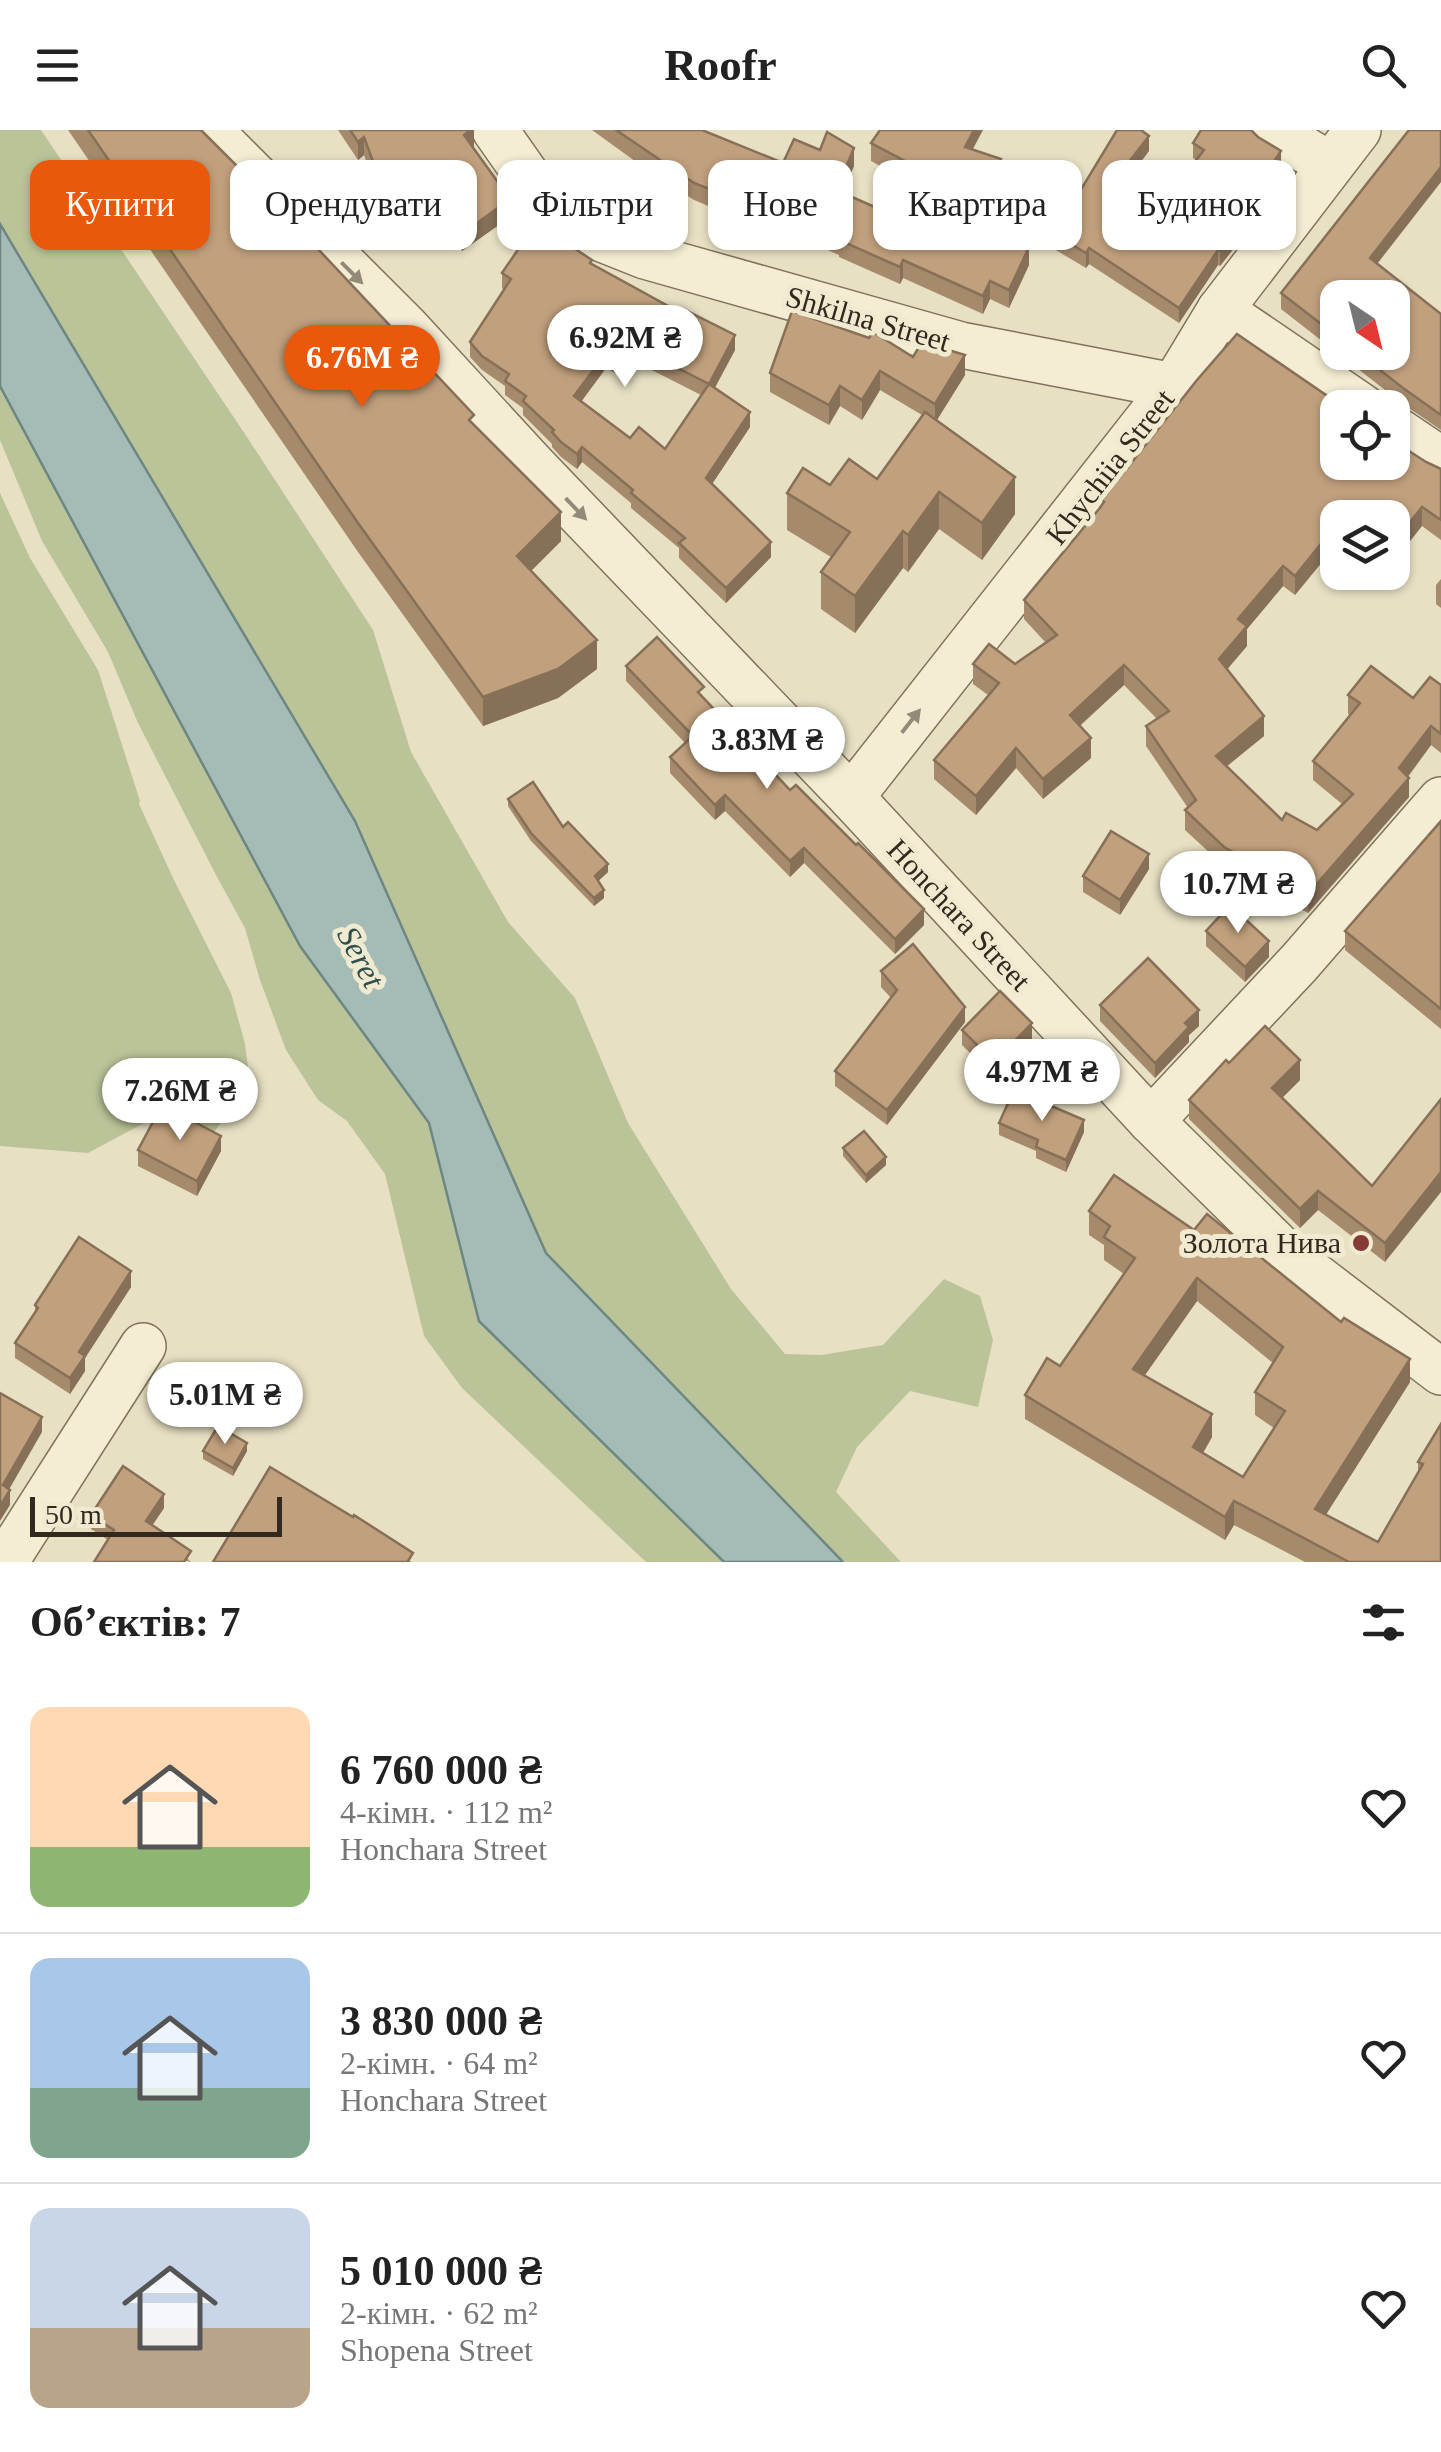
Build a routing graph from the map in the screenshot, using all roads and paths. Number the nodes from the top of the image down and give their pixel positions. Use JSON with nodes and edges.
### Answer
{"nodes":[{"id":1,"x":208,"y":130,"type":"edge"},
{"id":2,"x":496,"y":130,"type":"edge"},
{"id":3,"x":1272,"y":130,"type":"edge"},
{"id":4,"x":1358,"y":130,"type":"edge"},
{"id":5,"x":1330,"y":166,"type":"junction"},
{"id":6,"x":1220,"y":310,"type":"junction"},
{"id":7,"x":1174,"y":386,"type":"junction"},
{"id":8,"x":1338,"y":390,"type":"edge"},
{"id":9,"x":1410,"y":439,"type":"edge"},
{"id":10,"x":1441,"y":460,"type":"edge"},
{"id":11,"x":851,"y":797,"type":"junction"},
{"id":12,"x":1441,"y":800,"type":"edge"},
{"id":13,"x":1150,"y":1121,"type":"junction"},
{"id":14,"x":143,"y":1346,"type":"dead end"},
{"id":15,"x":1441,"y":1372,"type":"edge"},
{"id":16,"x":6,"y":1562,"type":"edge"}],
"edges":[{"from":1,"to":11,"type":"street","name":"Honchara Street","one_way":true},
{"from":2,"to":7,"type":"street","name":"Shkilna Street"},
{"from":3,"to":5,"type":"street"},
{"from":4,"to":5,"type":"street","name":"Khychiia Street"},
{"from":5,"to":6,"type":"street","name":"Khychiia Street"},
{"from":6,"to":7,"type":"street","name":"Khychiia Street"},
{"from":6,"to":8,"type":"street"},
{"from":11,"to":7,"type":"street","name":"Khychiia Street","one_way":true},
{"from":9,"to":10,"type":"street"},
{"from":11,"to":13,"type":"street","name":"Honchara Street"},
{"from":12,"to":13,"type":"street"},
{"from":13,"to":15,"type":"street","name":"Honchara Street"},
{"from":14,"to":16,"type":"street"}]}
